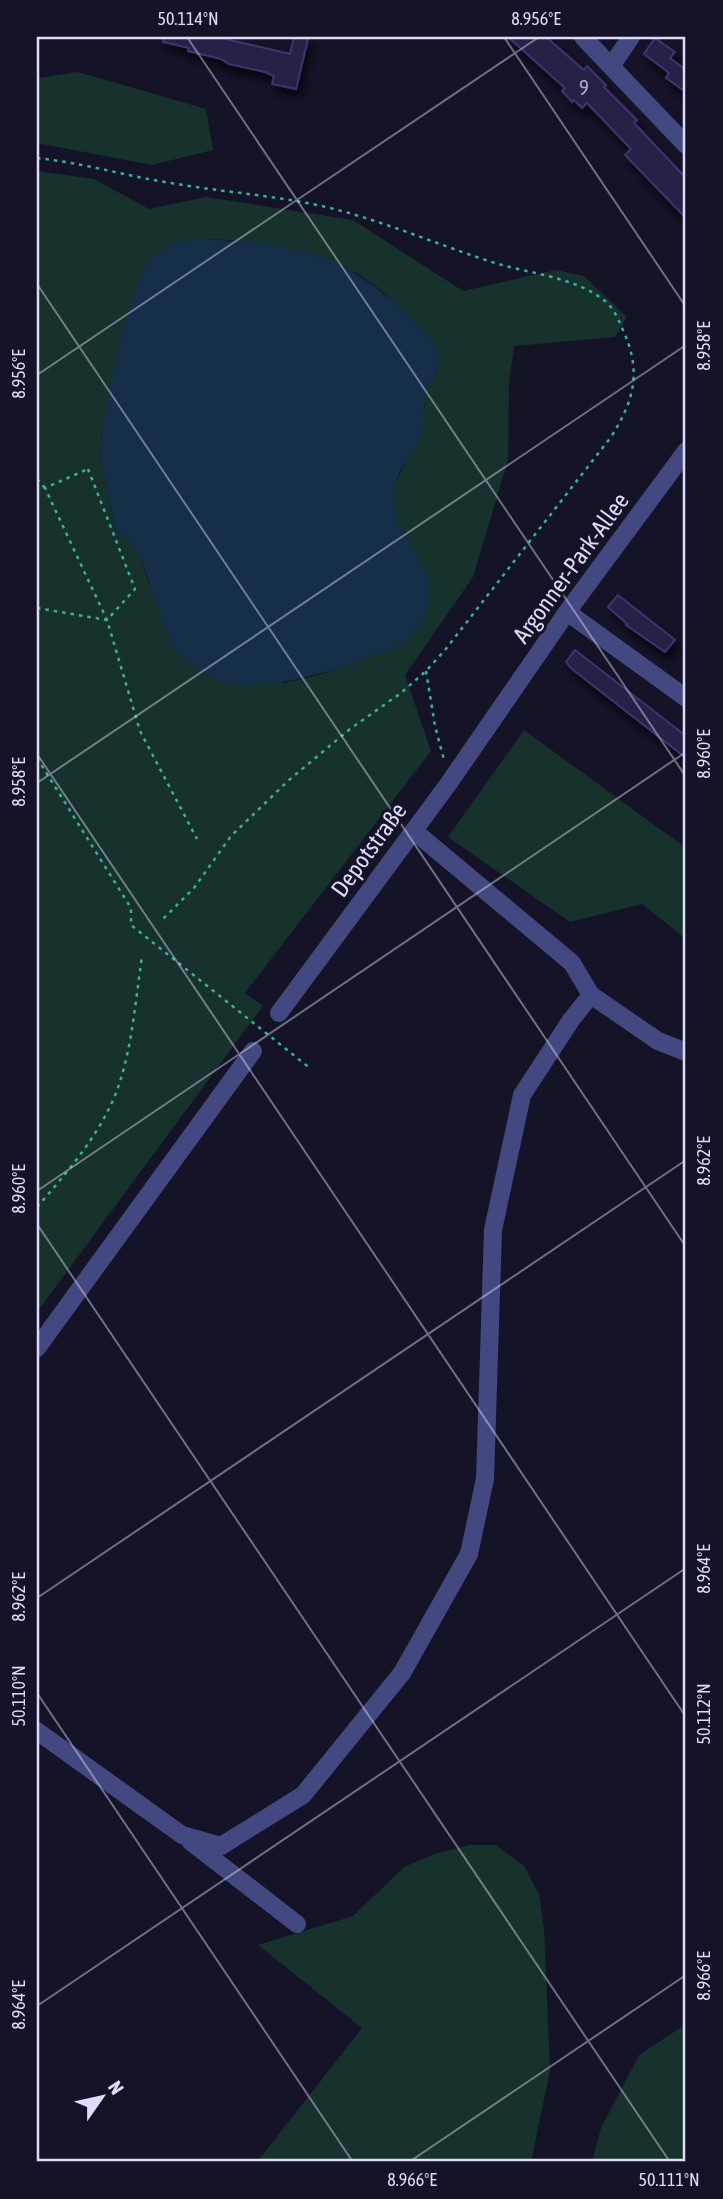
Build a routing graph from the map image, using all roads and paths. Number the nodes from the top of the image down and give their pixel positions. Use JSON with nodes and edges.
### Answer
{"nodes":[{"id":1,"x":583,"y":37,"type":"edge"},
{"id":2,"x":631,"y":37,"type":"edge"},
{"id":3,"x":612,"y":65,"type":"junction"},
{"id":4,"x":686,"y":145,"type":"edge"},
{"id":5,"x":37,"y":158,"type":"edge"},
{"id":6,"x":686,"y":451,"type":"edge"},
{"id":7,"x":37,"y":479,"type":"edge"},
{"id":8,"x":45,"y":488,"type":"junction"},
{"id":9,"x":37,"y":608,"type":"edge"},
{"id":10,"x":567,"y":612,"type":"junction"},
{"id":11,"x":107,"y":620,"type":"junction"},
{"id":12,"x":426,"y":671,"type":"junction"},
{"id":13,"x":686,"y":698,"type":"edge"},
{"id":14,"x":496,"y":714,"type":"joint"},
{"id":15,"x":37,"y":758,"type":"edge"},
{"id":16,"x":449,"y":783,"type":"junction"},
{"id":17,"x":414,"y":831,"type":"junction"},
{"id":18,"x":197,"y":839,"type":"dead end"},
{"id":19,"x":163,"y":919,"type":"dead end"},
{"id":20,"x":142,"y":956,"type":"dead end"},
{"id":21,"x":591,"y":995,"type":"junction"},
{"id":22,"x":279,"y":1013,"type":"dead end"},
{"id":23,"x":253,"y":1051,"type":"dead end"},
{"id":24,"x":686,"y":1052,"type":"edge"},
{"id":25,"x":311,"y":1069,"type":"dead end"},
{"id":26,"x":37,"y":1207,"type":"edge"},
{"id":27,"x":37,"y":1348,"type":"edge"},
{"id":28,"x":37,"y":1731,"type":"edge"},
{"id":29,"x":182,"y":1835,"type":"junction"},
{"id":30,"x":297,"y":1924,"type":"dead end"}],
"edges":[{"from":1,"to":3,"type":"street"},
{"from":2,"to":3,"type":"street"},
{"from":3,"to":4,"type":"street"},
{"from":5,"to":12,"type":"path"},
{"from":6,"to":10,"type":"street","name":"Argonner-Park-Allee"},
{"from":7,"to":8,"type":"path"},
{"from":8,"to":11,"type":"path"},
{"from":8,"to":11,"type":"path"},
{"from":9,"to":11,"type":"path"},
{"from":10,"to":13,"type":"street"},
{"from":10,"to":14,"type":"street","name":"Argonner-Park-Allee"},
{"from":11,"to":18,"type":"path"},
{"from":12,"to":16,"type":"path"},
{"from":12,"to":19,"type":"path"},
{"from":14,"to":16,"type":"street","name":"Depotstraße"},
{"from":15,"to":25,"type":"path"},
{"from":16,"to":17,"type":"street","name":"Depotstraße"},
{"from":17,"to":21,"type":"street"},
{"from":17,"to":22,"type":"street","name":"Depotstraße"},
{"from":20,"to":26,"type":"path"},
{"from":21,"to":24,"type":"street"},
{"from":21,"to":29,"type":"street"},
{"from":23,"to":27,"type":"street"},
{"from":28,"to":29,"type":"street"},
{"from":29,"to":30,"type":"street"}]}
